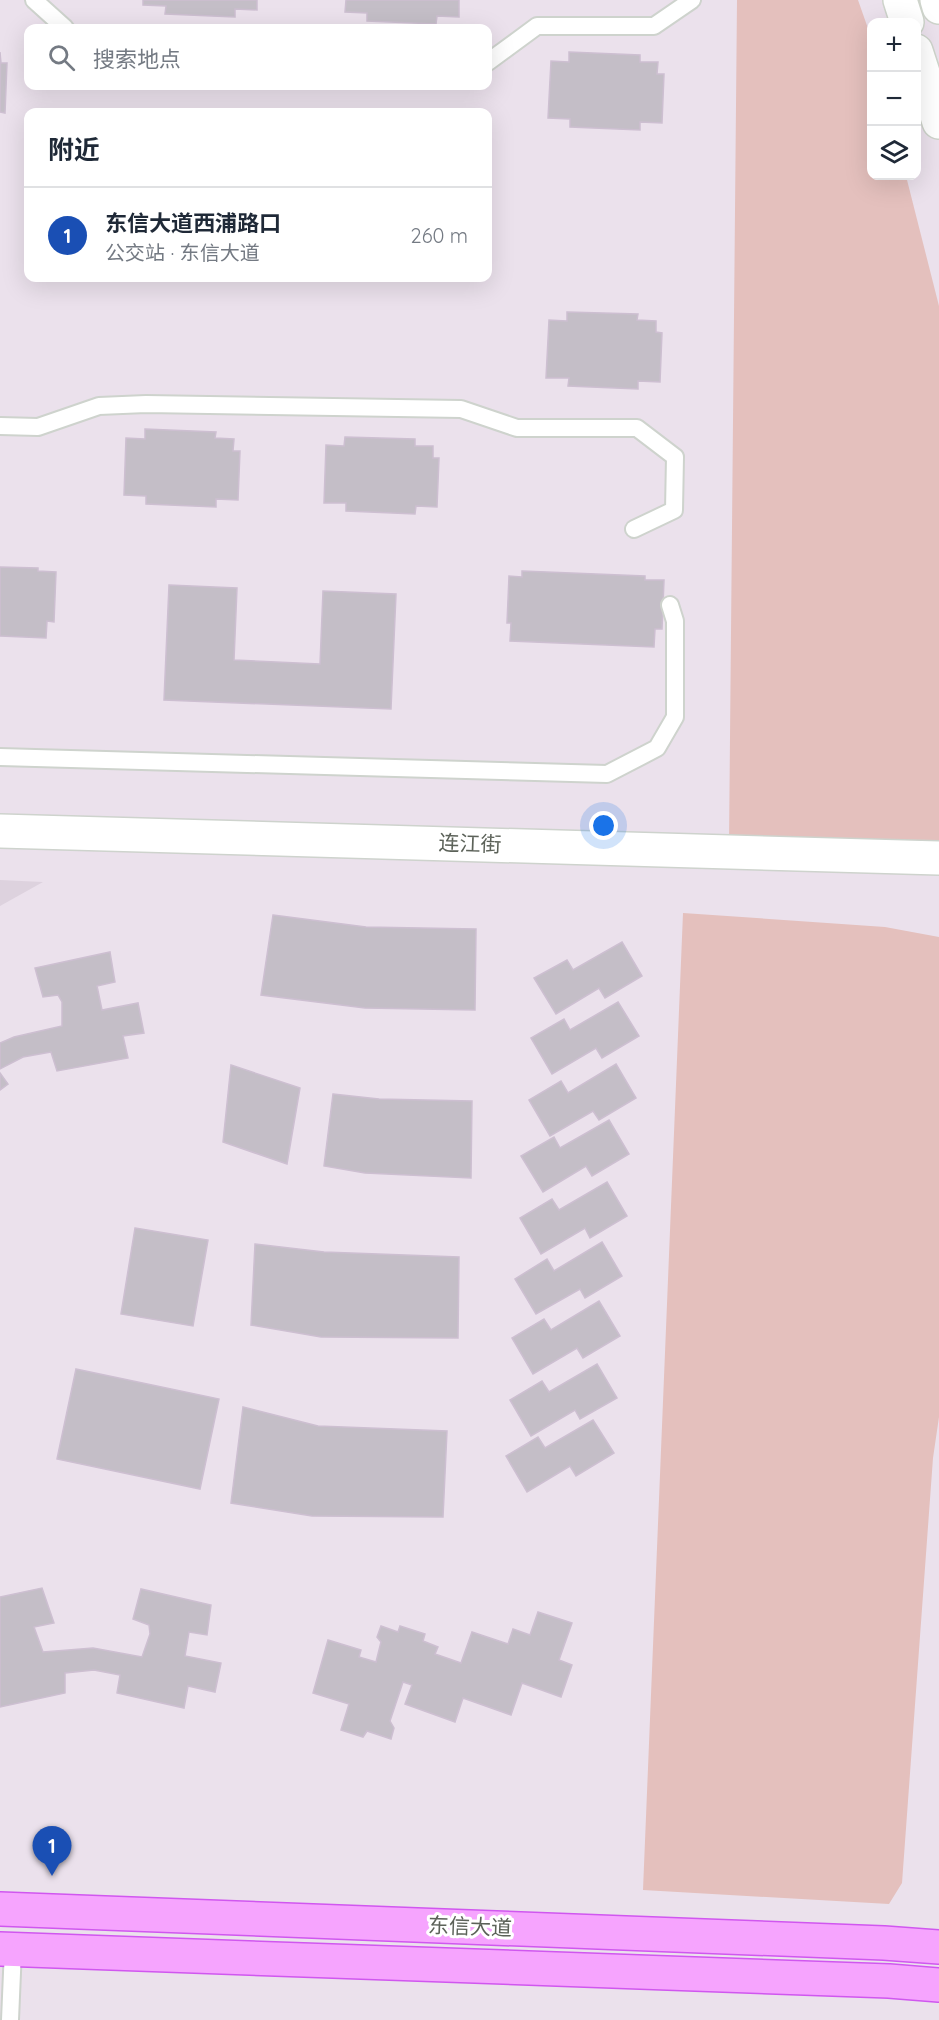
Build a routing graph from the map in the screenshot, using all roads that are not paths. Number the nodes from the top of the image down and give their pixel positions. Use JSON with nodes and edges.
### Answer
{"nodes":[{"id":1,"x":34,"y":0,"type":"edge"},
{"id":2,"x":692,"y":0,"type":"edge"},
{"id":3,"x":900,"y":0,"type":"edge"},
{"id":4,"x":937,"y":0,"type":"edge"},
{"id":5,"x":939,"y":7,"type":"edge"},
{"id":6,"x":906,"y":18,"type":"edge"},
{"id":7,"x":61,"y":24,"type":"edge"},
{"id":8,"x":492,"y":59,"type":"edge"},
{"id":9,"x":921,"y":66,"type":"edge"},
{"id":10,"x":939,"y":122,"type":"edge"},
{"id":11,"x":0,"y":426,"type":"edge"},
{"id":12,"x":634,"y":529,"type":"dead end"},
{"id":13,"x":670,"y":605,"type":"dead end"},
{"id":14,"x":0,"y":758,"type":"edge"},
{"id":15,"x":0,"y":831,"type":"edge"},
{"id":16,"x":939,"y":858,"type":"edge"},
{"id":17,"x":0,"y":1909,"type":"edge"},
{"id":18,"x":939,"y":1947,"type":"edge"},
{"id":19,"x":7,"y":1949,"type":"edge"},
{"id":20,"x":939,"y":1985,"type":"edge"},
{"id":21,"x":9,"y":2020,"type":"edge"}],
"edges":[{"from":1,"to":7,"type":"lane"},
{"from":2,"to":8,"type":"lane"},
{"from":3,"to":6,"type":"street"},
{"from":4,"to":5,"type":"street"},
{"from":9,"to":10,"type":"street"},
{"from":11,"to":12,"type":"lane"},
{"from":13,"to":14,"type":"lane"},
{"from":15,"to":16,"type":"street","name":"连江街"},
{"from":17,"to":18,"type":"main road","name":"东信大道"},
{"from":19,"to":20,"type":"main road","name":"东信大道"},
{"from":19,"to":21,"type":"lane"}]}
